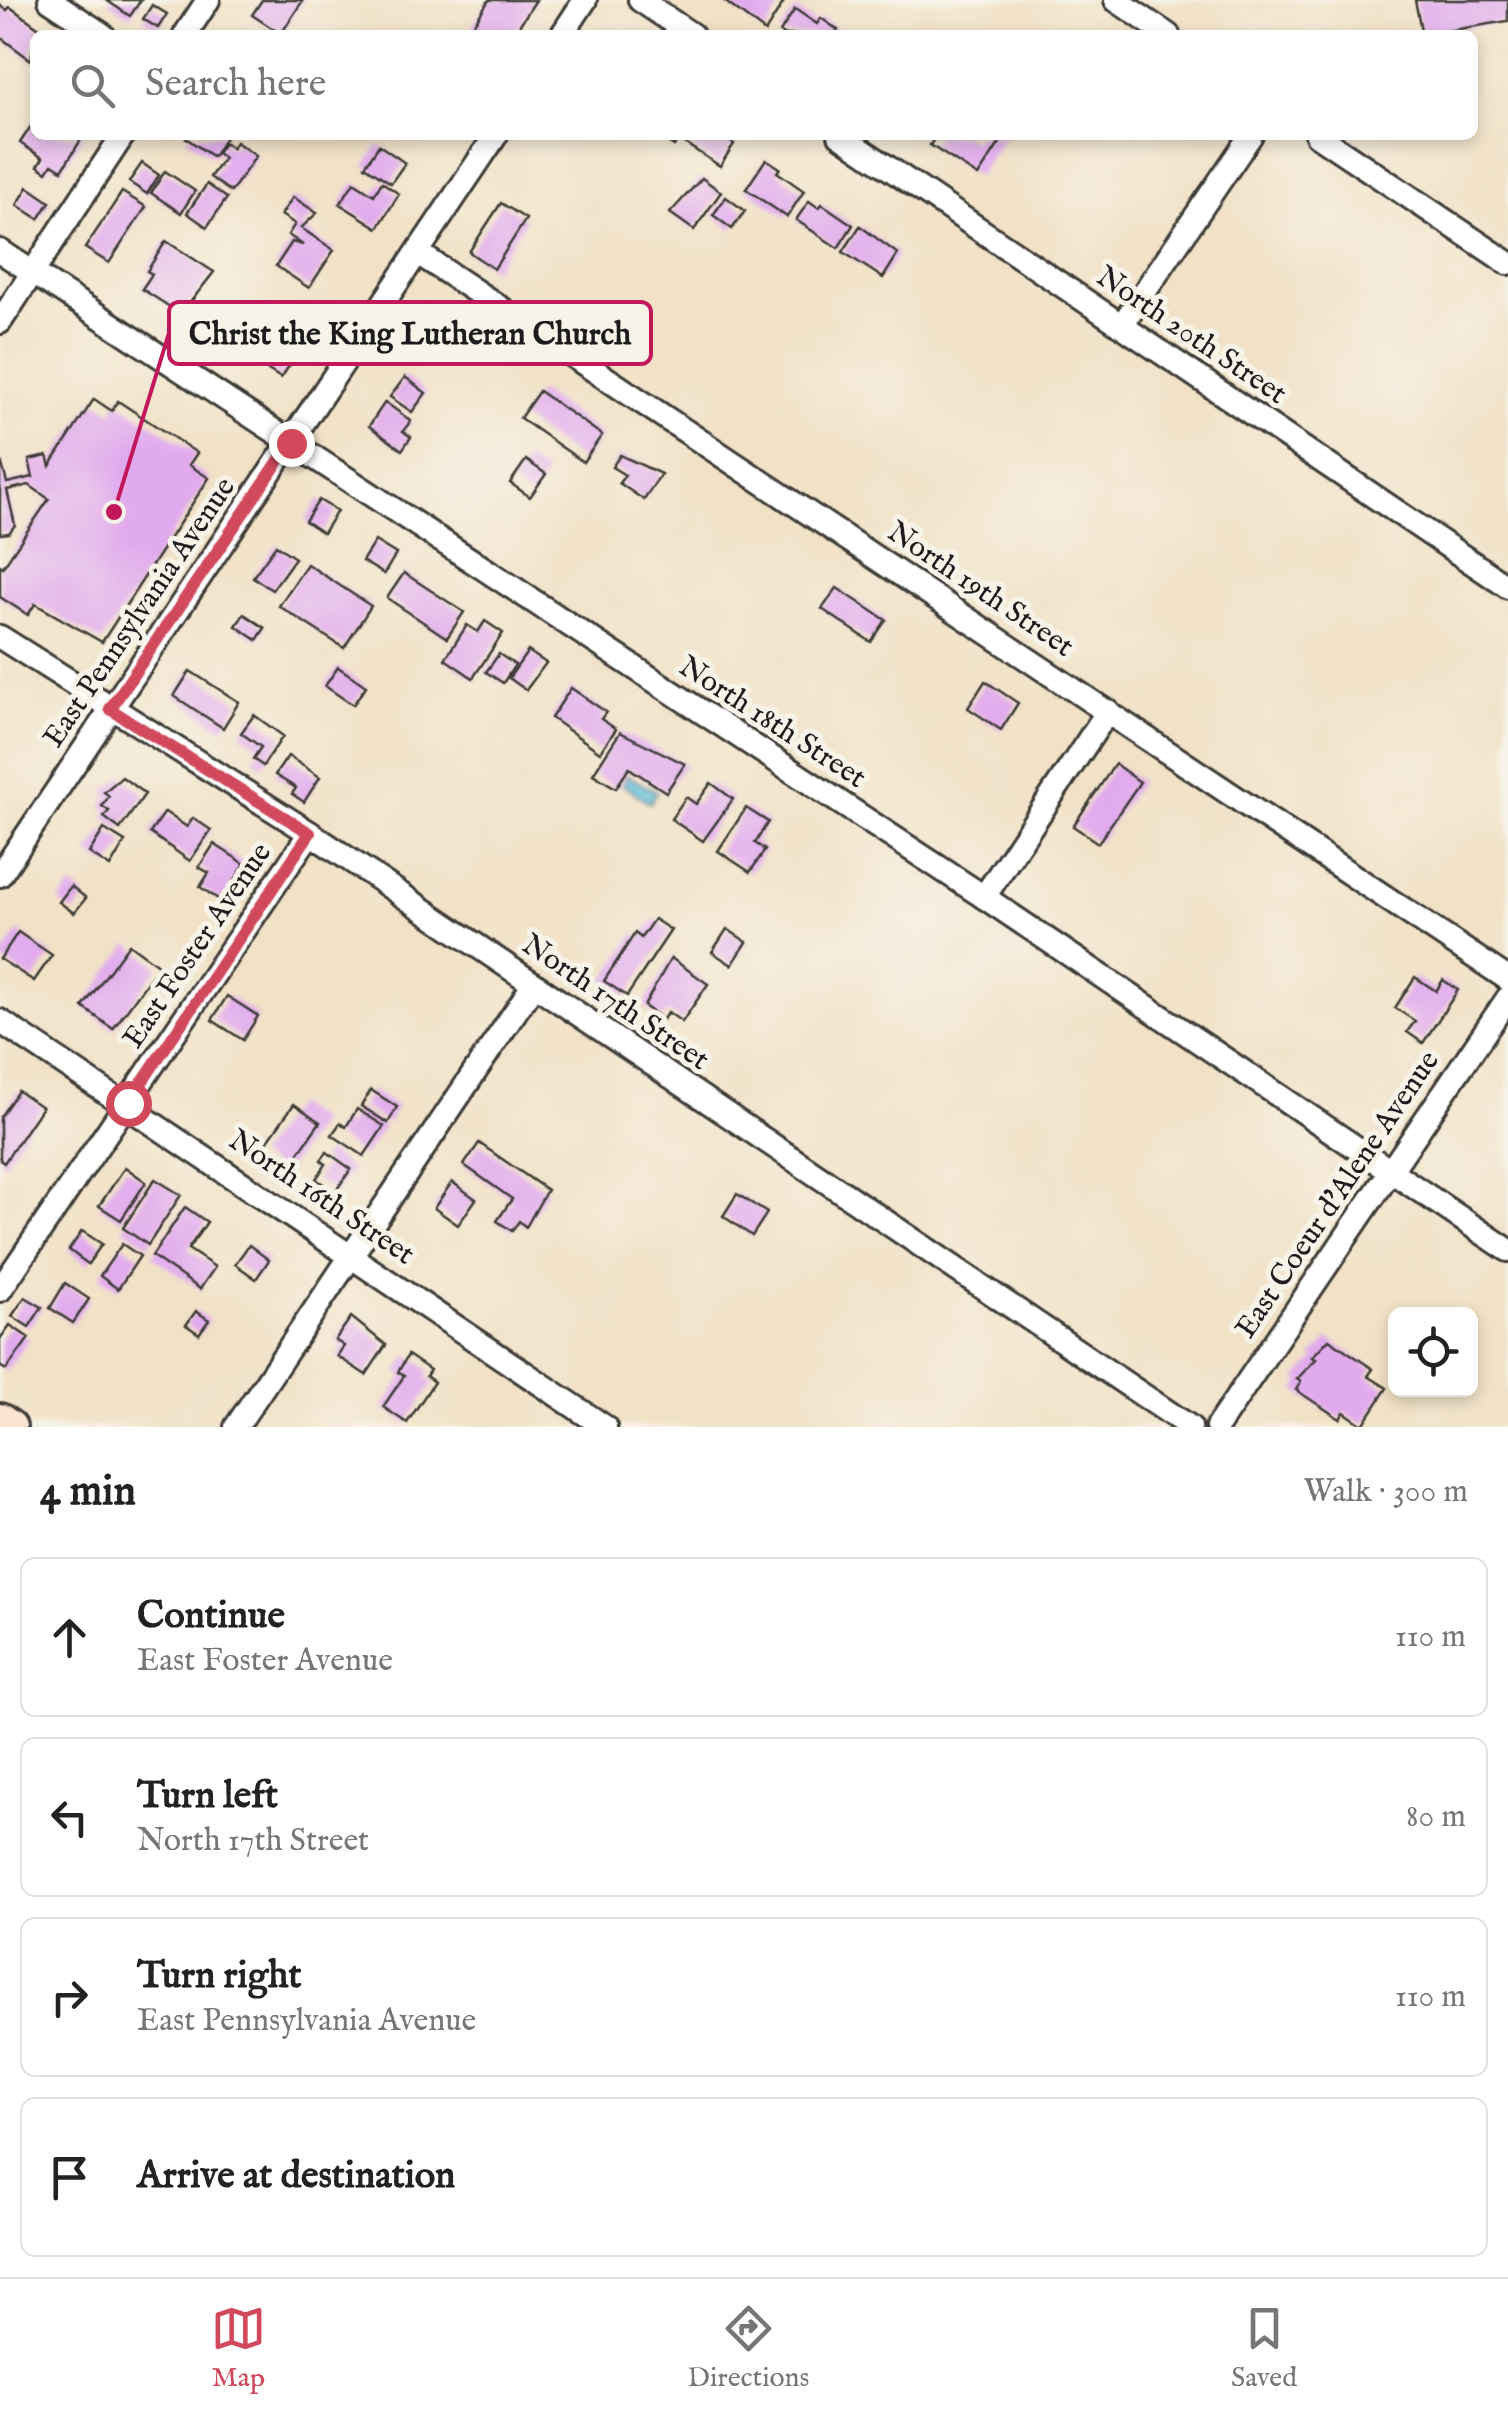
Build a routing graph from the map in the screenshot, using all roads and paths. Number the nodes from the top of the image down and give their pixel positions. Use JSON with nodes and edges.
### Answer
{"nodes":[{"id":1,"x":50,"y":0,"type":"edge"},
{"id":2,"x":208,"y":0,"type":"edge"},
{"id":3,"x":586,"y":0,"type":"edge"},
{"id":4,"x":640,"y":0,"type":"edge"},
{"id":5,"x":1116,"y":0,"type":"edge"},
{"id":6,"x":96,"y":30,"type":"edge"},
{"id":7,"x":187,"y":30,"type":"edge"},
{"id":8,"x":565,"y":30,"type":"edge"},
{"id":9,"x":685,"y":30,"type":"edge"},
{"id":10,"x":1161,"y":30,"type":"edge"},
{"id":11,"x":121,"y":140,"type":"edge"},
{"id":12,"x":493,"y":140,"type":"edge"},
{"id":13,"x":847,"y":140,"type":"edge"},
{"id":14,"x":1248,"y":140,"type":"edge"},
{"id":15,"x":1324,"y":140,"type":"edge"},
{"id":16,"x":0,"y":251,"type":"edge"},
{"id":17,"x":418,"y":253,"type":"junction"},
{"id":18,"x":1508,"y":263,"type":"edge"},
{"id":19,"x":32,"y":273,"type":"junction"},
{"id":20,"x":0,"y":322,"type":"edge"},
{"id":21,"x":1122,"y":325,"type":"junction"},
{"id":22,"x":291,"y":443,"type":"junction"},
{"id":23,"x":1508,"y":587,"type":"edge"},
{"id":24,"x":0,"y":637,"type":"edge"},
{"id":25,"x":110,"y":709,"type":"junction"},
{"id":26,"x":1108,"y":711,"type":"junction"},
{"id":27,"x":310,"y":833,"type":"junction"},
{"id":28,"x":0,"y":875,"type":"edge"},
{"id":29,"x":984,"y":897,"type":"junction"},
{"id":30,"x":1508,"y":979,"type":"edge"},
{"id":31,"x":534,"y":984,"type":"junction"},
{"id":32,"x":1508,"y":998,"type":"edge"},
{"id":33,"x":0,"y":1022,"type":"edge"},
{"id":34,"x":128,"y":1103,"type":"junction"},
{"id":35,"x":1390,"y":1171,"type":"junction"},
{"id":36,"x":1508,"y":1250,"type":"edge"},
{"id":37,"x":352,"y":1256,"type":"junction"},
{"id":38,"x":0,"y":1290,"type":"edge"},
{"id":39,"x":0,"y":1420,"type":"edge"},
{"id":40,"x":10,"y":1427,"type":"edge"},
{"id":41,"x":236,"y":1427,"type":"edge"},
{"id":42,"x":605,"y":1427,"type":"edge"},
{"id":43,"x":1190,"y":1427,"type":"edge"},
{"id":44,"x":1218,"y":1427,"type":"edge"}],
"edges":[{"from":1,"to":6,"type":"street"},
{"from":2,"to":7,"type":"street"},
{"from":3,"to":8,"type":"street"},
{"from":4,"to":9,"type":"street"},
{"from":5,"to":10,"type":"street"},
{"from":11,"to":19,"type":"street"},
{"from":12,"to":17,"type":"street","name":"East Pennsylvania Avenue"},
{"from":13,"to":21,"type":"street","name":"North 20th Street"},
{"from":14,"to":21,"type":"street"},
{"from":15,"to":18,"type":"street"},
{"from":16,"to":19,"type":"street","name":"North 18th Street"},
{"from":17,"to":22,"type":"street","name":"East Pennsylvania Avenue"},
{"from":17,"to":26,"type":"street","name":"North 19th Street"},
{"from":19,"to":20,"type":"street"},
{"from":19,"to":22,"type":"street","name":"North 18th Street"},
{"from":21,"to":23,"type":"street","name":"North 20th Street"},
{"from":22,"to":25,"type":"street","name":"East Pennsylvania Avenue"},
{"from":22,"to":29,"type":"street","name":"North 18th Street"},
{"from":24,"to":25,"type":"street","name":"North 17th Street"},
{"from":25,"to":27,"type":"street","name":"North 17th Street"},
{"from":25,"to":28,"type":"street","name":"East Pennsylvania Avenue"},
{"from":26,"to":29,"type":"street"},
{"from":26,"to":30,"type":"street","name":"North 19th Street"},
{"from":27,"to":31,"type":"street","name":"North 17th Street"},
{"from":27,"to":34,"type":"street","name":"East Foster Avenue"},
{"from":29,"to":35,"type":"street","name":"North 18th Street"},
{"from":31,"to":37,"type":"street"},
{"from":31,"to":43,"type":"street","name":"North 17th Street"},
{"from":32,"to":35,"type":"street","name":"East Coeur d'Alene Avenue"},
{"from":33,"to":34,"type":"street","name":"North 16th Street"},
{"from":34,"to":37,"type":"street","name":"North 16th Street"},
{"from":34,"to":38,"type":"street","name":"East Foster Avenue"},
{"from":35,"to":36,"type":"street","name":"North 18th Street"},
{"from":35,"to":44,"type":"street","name":"East Coeur d'Alene Avenue"},
{"from":37,"to":41,"type":"street"},
{"from":37,"to":42,"type":"street","name":"North 16th Street"},
{"from":39,"to":40,"type":"main road"}]}
